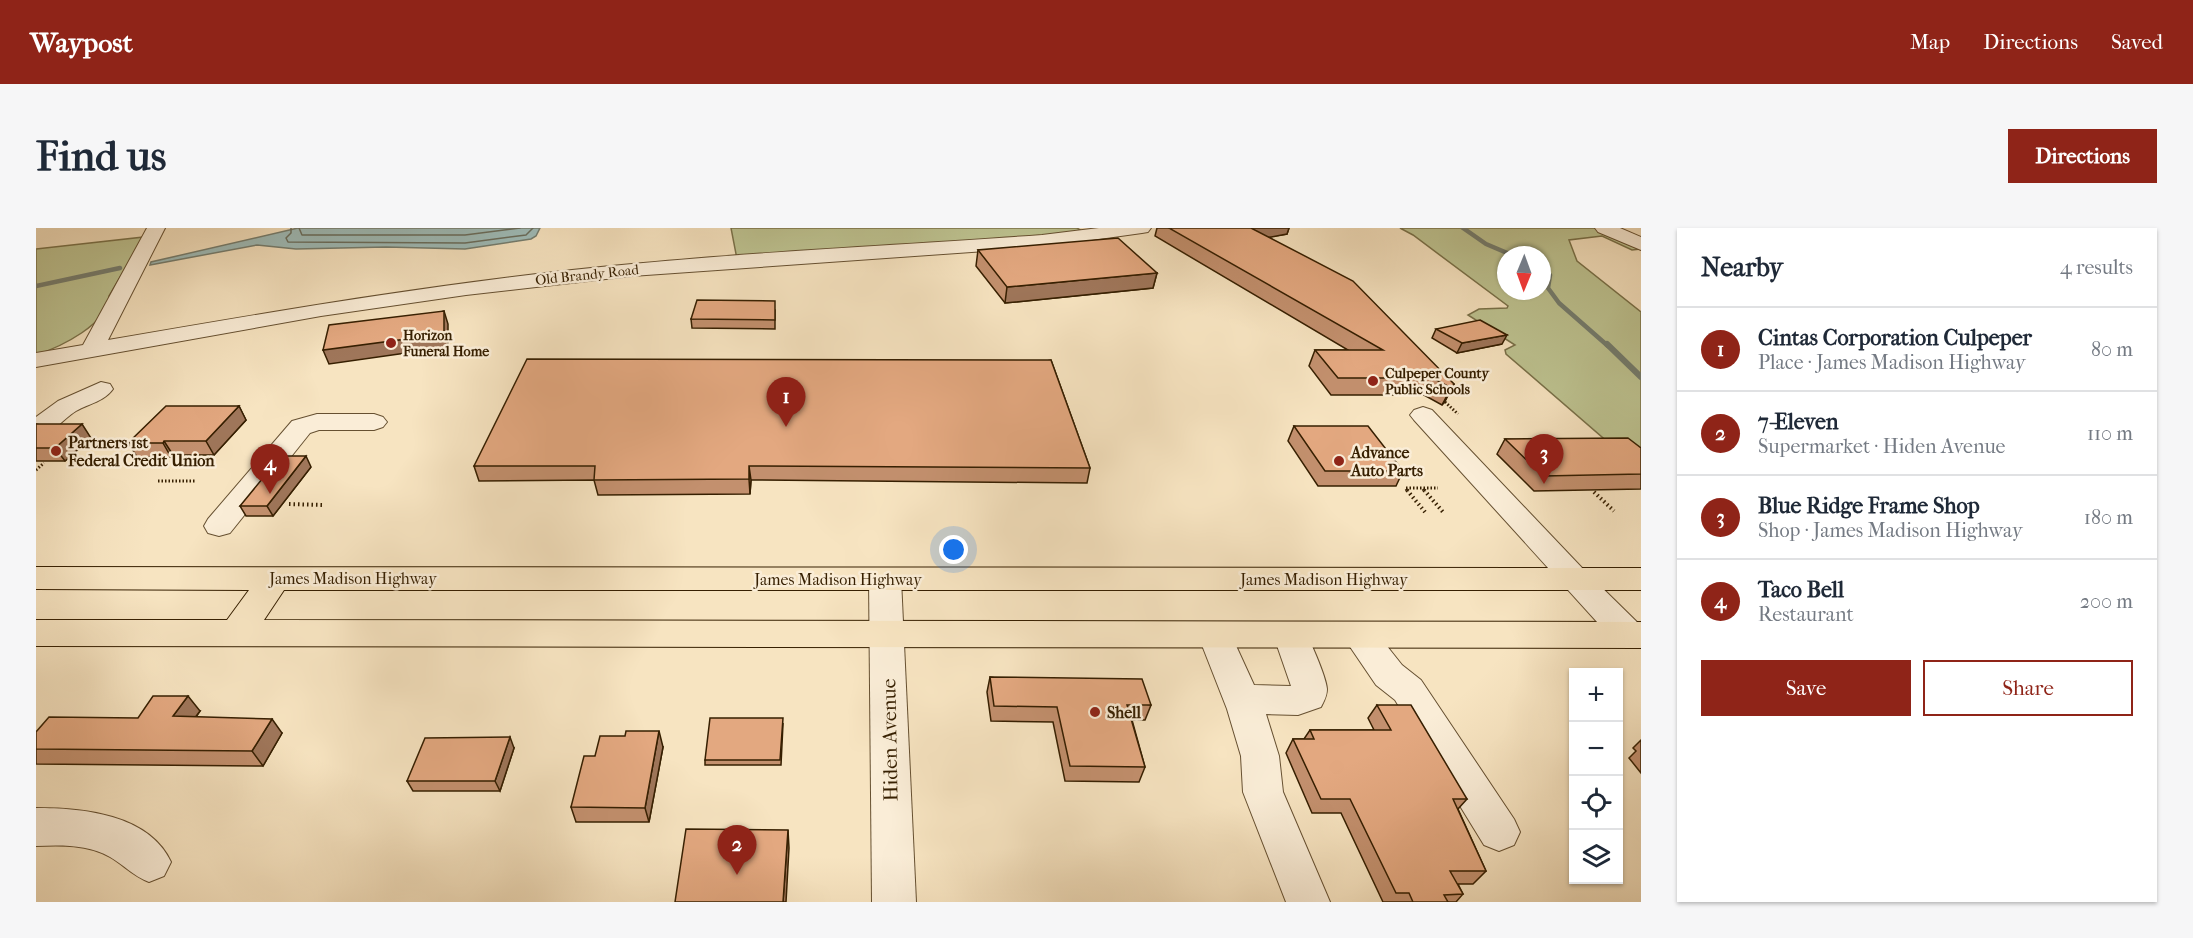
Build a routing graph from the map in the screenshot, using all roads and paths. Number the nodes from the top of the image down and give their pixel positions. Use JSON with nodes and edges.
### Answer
{"nodes":[{"id":1,"x":156,"y":228,"type":"edge"},
{"id":2,"x":1142,"y":228,"type":"edge"},
{"id":3,"x":1611,"y":230,"type":"edge"},
{"id":4,"x":1641,"y":231,"type":"edge"},
{"id":5,"x":1641,"y":244,"type":"edge"},
{"id":6,"x":92,"y":350,"type":"junction"},
{"id":7,"x":36,"y":360,"type":"edge"},
{"id":8,"x":101,"y":389,"type":"dead end"},
{"id":9,"x":1432,"y":406,"type":"joint"},
{"id":10,"x":1458,"y":414,"type":"dead end"},
{"id":11,"x":374,"y":422,"type":"dead end"},
{"id":12,"x":36,"y":430,"type":"edge"},
{"id":13,"x":45,"y":463,"type":"edge"},
{"id":14,"x":36,"y":470,"type":"edge"},
{"id":15,"x":158,"y":480,"type":"dead end"},
{"id":16,"x":195,"y":481,"type":"dead end"},
{"id":17,"x":1423,"y":488,"type":"junction"},
{"id":18,"x":1438,"y":488,"type":"dead end"},
{"id":19,"x":1594,"y":492,"type":"edge"},
{"id":20,"x":289,"y":504,"type":"dead end"},
{"id":21,"x":323,"y":505,"type":"dead end"},
{"id":22,"x":1614,"y":511,"type":"dead end"},
{"id":23,"x":1425,"y":512,"type":"dead end"},
{"id":24,"x":1443,"y":512,"type":"dead end"},
{"id":25,"x":219,"y":526,"type":"dead end"},
{"id":26,"x":36,"y":578,"type":"edge"},
{"id":27,"x":274,"y":578,"type":"junction"},
{"id":28,"x":885,"y":579,"type":"junction"},
{"id":29,"x":1574,"y":579,"type":"junction"},
{"id":30,"x":1641,"y":579,"type":"edge"},
{"id":31,"x":36,"y":633,"type":"edge"},
{"id":32,"x":237,"y":634,"type":"junction"},
{"id":33,"x":887,"y":634,"type":"junction"},
{"id":34,"x":1215,"y":634,"type":"junction"},
{"id":35,"x":1290,"y":634,"type":"junction"},
{"id":36,"x":1359,"y":635,"type":"junction"},
{"id":37,"x":1635,"y":635,"type":"edge"},
{"id":38,"x":1242,"y":699,"type":"junction"},
{"id":39,"x":36,"y":827,"type":"edge"},
{"id":40,"x":1499,"y":832,"type":"dead end"},
{"id":41,"x":149,"y":862,"type":"dead end"},
{"id":42,"x":894,"y":902,"type":"edge"},
{"id":43,"x":1308,"y":902,"type":"edge"}],
"edges":[{"from":1,"to":6,"type":"street"},
{"from":2,"to":6,"type":"street","name":"Old Brandy Road"},
{"from":3,"to":4,"type":"street"},
{"from":3,"to":5,"type":"street"},
{"from":6,"to":7,"type":"street","name":"Old Brandy Road"},
{"from":8,"to":12,"type":"street"},
{"from":9,"to":10,"type":"path"},
{"from":9,"to":29,"type":"street"},
{"from":11,"to":25,"type":"street"},
{"from":13,"to":14,"type":"path"},
{"from":15,"to":16,"type":"path"},
{"from":17,"to":18,"type":"path"},
{"from":17,"to":23,"type":"path"},
{"from":17,"to":24,"type":"path"},
{"from":19,"to":22,"type":"path"},
{"from":20,"to":21,"type":"path"},
{"from":26,"to":27,"type":"main road","name":"James Madison Highway"},
{"from":27,"to":28,"type":"main road","name":"James Madison Highway"},
{"from":27,"to":32,"type":"main road"},
{"from":28,"to":29,"type":"main road","name":"James Madison Highway"},
{"from":28,"to":33,"type":"street","name":"Hiden Avenue"},
{"from":29,"to":30,"type":"main road","name":"James Madison Highway"},
{"from":29,"to":37,"type":"street"},
{"from":31,"to":32,"type":"main road"},
{"from":32,"to":33,"type":"main road"},
{"from":33,"to":34,"type":"main road"},
{"from":33,"to":42,"type":"street","name":"Hiden Avenue"},
{"from":34,"to":35,"type":"main road"},
{"from":34,"to":38,"type":"street"},
{"from":35,"to":36,"type":"main road"},
{"from":35,"to":38,"type":"street"},
{"from":36,"to":37,"type":"main road"},
{"from":36,"to":40,"type":"street"},
{"from":38,"to":43,"type":"street"},
{"from":39,"to":41,"type":"street"}]}
